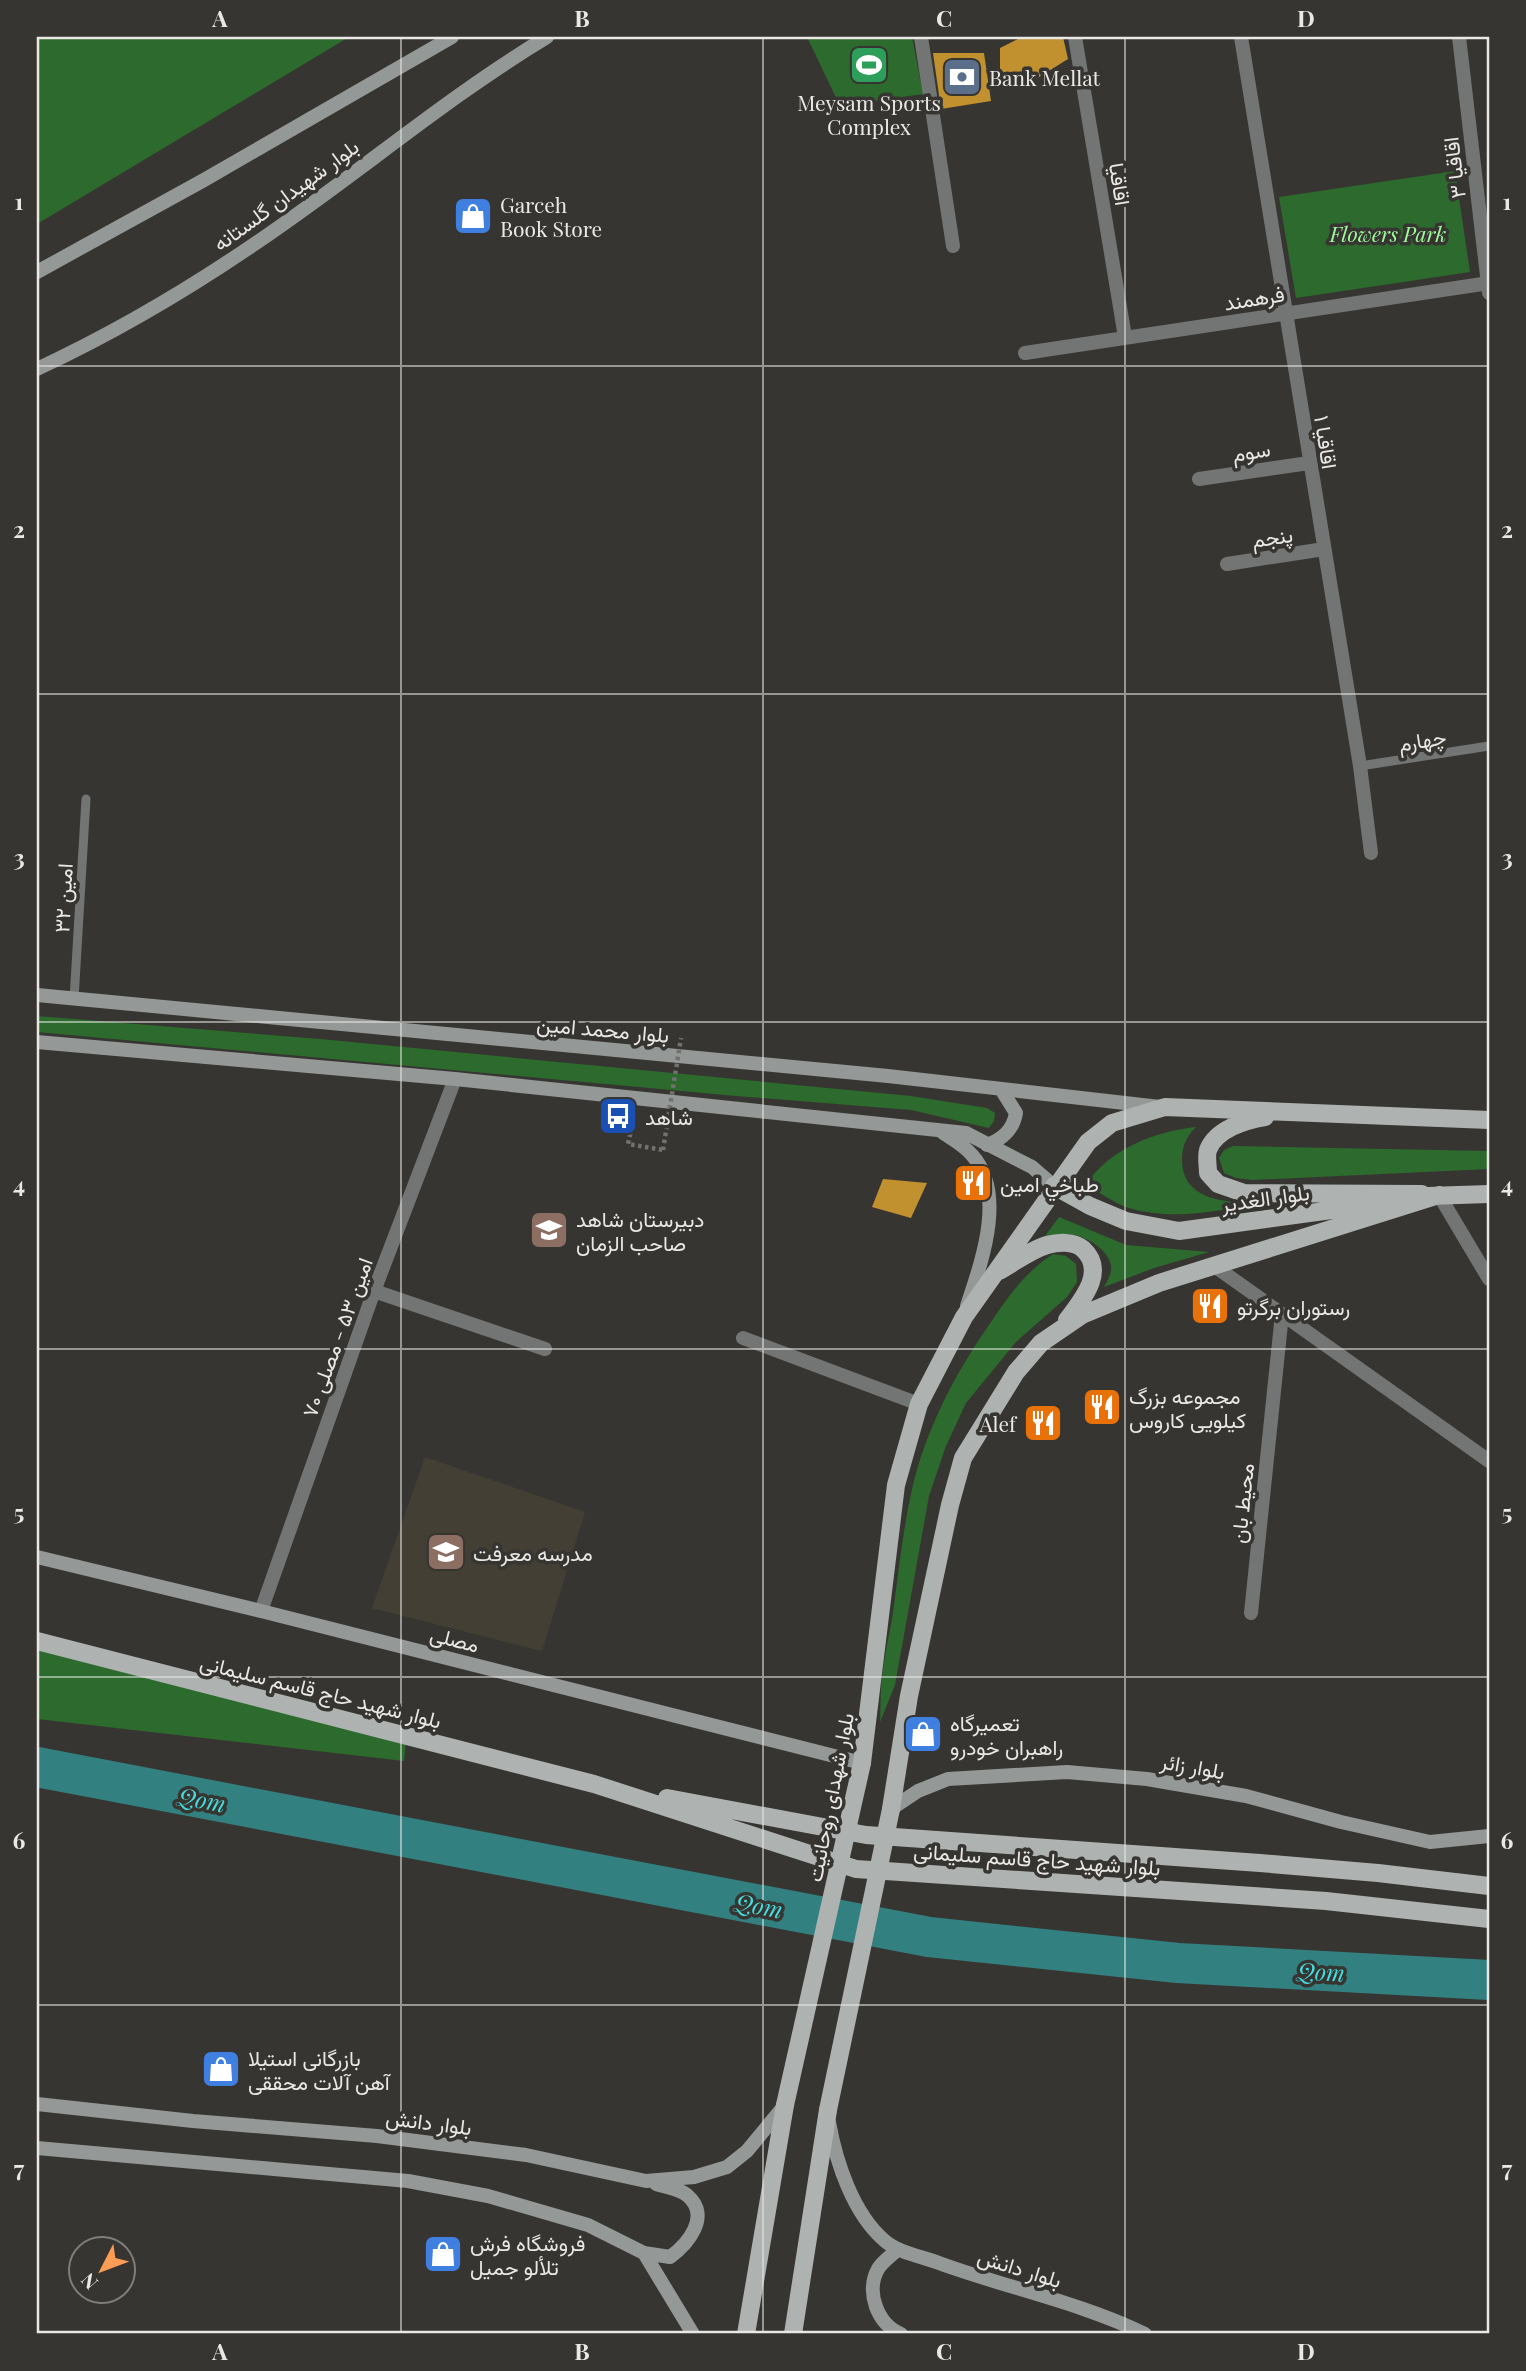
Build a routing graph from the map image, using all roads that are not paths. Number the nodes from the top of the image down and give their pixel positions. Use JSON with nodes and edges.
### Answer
{"nodes":[{"id":1,"x":419,"y":37,"type":"edge"},
{"id":2,"x":452,"y":37,"type":"edge"},
{"id":3,"x":547,"y":37,"type":"edge"},
{"id":4,"x":921,"y":37,"type":"edge"},
{"id":5,"x":1075,"y":37,"type":"edge"},
{"id":6,"x":1241,"y":37,"type":"edge"},
{"id":7,"x":1459,"y":37,"type":"edge"},
{"id":8,"x":424,"y":52,"type":"junction"},
{"id":9,"x":953,"y":246,"type":"dead end"},
{"id":10,"x":37,"y":272,"type":"edge"},
{"id":11,"x":1489,"y":286,"type":"edge"},
{"id":12,"x":1285,"y":313,"type":"junction"},
{"id":13,"x":1125,"y":337,"type":"junction"},
{"id":14,"x":1025,"y":353,"type":"dead end"},
{"id":15,"x":37,"y":369,"type":"edge"},
{"id":16,"x":1309,"y":463,"type":"junction"},
{"id":17,"x":1199,"y":479,"type":"dead end"},
{"id":18,"x":1324,"y":549,"type":"junction"},
{"id":19,"x":1227,"y":564,"type":"dead end"},
{"id":20,"x":1489,"y":746,"type":"edge"},
{"id":21,"x":1360,"y":766,"type":"junction"},
{"id":22,"x":86,"y":799,"type":"dead end"},
{"id":23,"x":1371,"y":853,"type":"dead end"},
{"id":24,"x":37,"y":995,"type":"edge"},
{"id":25,"x":74,"y":999,"type":"junction"},
{"id":26,"x":37,"y":1042,"type":"edge"},
{"id":27,"x":455,"y":1079,"type":"junction"},
{"id":28,"x":1001,"y":1089,"type":"junction"},
{"id":29,"x":1165,"y":1107,"type":"junction"},
{"id":30,"x":1296,"y":1113,"type":"junction"},
{"id":31,"x":1489,"y":1120,"type":"edge"},
{"id":32,"x":927,"y":1128,"type":"junction"},
{"id":33,"x":987,"y":1145,"type":"junction"},
{"id":34,"x":1055,"y":1186,"type":"junction"},
{"id":35,"x":1489,"y":1194,"type":"edge"},
{"id":36,"x":1439,"y":1195,"type":"junction"},
{"id":37,"x":1213,"y":1265,"type":"junction"},
{"id":38,"x":994,"y":1274,"type":"junction"},
{"id":39,"x":1489,"y":1279,"type":"edge"},
{"id":40,"x":374,"y":1291,"type":"junction"},
{"id":41,"x":1282,"y":1314,"type":"junction"},
{"id":42,"x":964,"y":1317,"type":"junction"},
{"id":43,"x":1059,"y":1331,"type":"junction"},
{"id":44,"x":743,"y":1338,"type":"dead end"},
{"id":45,"x":545,"y":1349,"type":"dead end"},
{"id":46,"x":919,"y":1404,"type":"junction"},
{"id":47,"x":1489,"y":1461,"type":"edge"},
{"id":48,"x":37,"y":1557,"type":"edge"},
{"id":49,"x":261,"y":1611,"type":"junction"},
{"id":50,"x":1251,"y":1613,"type":"dead end"},
{"id":51,"x":37,"y":1641,"type":"edge"},
{"id":52,"x":862,"y":1763,"type":"junction"},
{"id":53,"x":594,"y":1784,"type":"junction"},
{"id":54,"x":891,"y":1809,"type":"junction"},
{"id":55,"x":1489,"y":1836,"type":"edge"},
{"id":56,"x":1489,"y":1886,"type":"edge"},
{"id":57,"x":1489,"y":1919,"type":"edge"},
{"id":58,"x":37,"y":2104,"type":"edge"},
{"id":59,"x":785,"y":2105,"type":"junction"},
{"id":60,"x":828,"y":2110,"type":"junction"},
{"id":61,"x":37,"y":2148,"type":"edge"},
{"id":62,"x":646,"y":2181,"type":"junction"},
{"id":63,"x":897,"y":2250,"type":"junction"},
{"id":64,"x":644,"y":2253,"type":"junction"},
{"id":65,"x":693,"y":2334,"type":"edge"},
{"id":66,"x":746,"y":2334,"type":"edge"},
{"id":67,"x":793,"y":2334,"type":"edge"},
{"id":68,"x":901,"y":2334,"type":"edge"},
{"id":69,"x":1145,"y":2334,"type":"edge"}],
"edges":[{"from":1,"to":8,"type":"main road"},
{"from":2,"to":8,"type":"main road","name":"بلوار شهیدان گلستانه"},
{"from":3,"to":15,"type":"main road","name":"بلوار شهیدان گلستانه"},
{"from":4,"to":9,"type":"street"},
{"from":5,"to":13,"type":"street","name":"اقاقیا"},
{"from":6,"to":12,"type":"street","name":"اقاقیا ۱"},
{"from":7,"to":11,"type":"street","name":"اقاقیا ۳"},
{"from":8,"to":10,"type":"main road","name":"بلوار شهیدان گلستانه"},
{"from":11,"to":12,"type":"street","name":"فرهمند"},
{"from":12,"to":13,"type":"street","name":"فرهمند"},
{"from":12,"to":16,"type":"street","name":"اقاقیا ۱"},
{"from":13,"to":14,"type":"street","name":"فرهمند"},
{"from":16,"to":17,"type":"street","name":"سوم"},
{"from":16,"to":18,"type":"street","name":"اقاقیا ۱"},
{"from":18,"to":19,"type":"street","name":"پنجم"},
{"from":18,"to":21,"type":"street","name":"اقاقیا ۱"},
{"from":20,"to":21,"type":"lane","name":"چهارم"},
{"from":21,"to":23,"type":"street","name":"اقاقیا ۱"},
{"from":22,"to":25,"type":"lane","name":"امین ۳۲"},
{"from":24,"to":25,"type":"main road","name":"بلوار محمد امین"},
{"from":25,"to":28,"type":"main road","name":"بلوار محمد امین"},
{"from":26,"to":27,"type":"main road"},
{"from":27,"to":32,"type":"main road"},
{"from":27,"to":40,"type":"street","name":"امین ۵۳ - مصلی ۷۰"},
{"from":28,"to":29,"type":"main road","name":"بلوار محمد امین"},
{"from":28,"to":33,"type":"main road"},
{"from":29,"to":30,"type":"main road","name":"بلوار شهدای روحانیت"},
{"from":29,"to":34,"type":"main road","name":"بلوار شهدای روحانیت"},
{"from":30,"to":31,"type":"main road"},
{"from":30,"to":36,"type":"main road"},
{"from":32,"to":33,"type":"main road"},
{"from":32,"to":42,"type":"main road"},
{"from":33,"to":34,"type":"main road"},
{"from":34,"to":36,"type":"main road","name":"بلوار الغدیر"},
{"from":34,"to":38,"type":"main road","name":"بلوار شهدای روحانیت"},
{"from":35,"to":36,"type":"main road","name":"بلوار الغدیر"},
{"from":36,"to":37,"type":"main road"},
{"from":36,"to":39,"type":"street"},
{"from":37,"to":41,"type":"street"},
{"from":37,"to":43,"type":"main road"},
{"from":38,"to":42,"type":"main road","name":"بلوار شهدای روحانیت"},
{"from":38,"to":43,"type":"main road"},
{"from":40,"to":45,"type":"street"},
{"from":40,"to":49,"type":"street","name":"امین ۵۳ - مصلی ۷۰"},
{"from":41,"to":47,"type":"street"},
{"from":41,"to":50,"type":"street","name":"محیط بان"},
{"from":42,"to":46,"type":"main road","name":"بلوار شهدای روحانیت"},
{"from":43,"to":54,"type":"main road"},
{"from":44,"to":46,"type":"street"},
{"from":46,"to":52,"type":"main road","name":"بلوار شهدای روحانیت"},
{"from":48,"to":49,"type":"main road","name":"مصلی"},
{"from":49,"to":52,"type":"main road","name":"مصلی"},
{"from":51,"to":53,"type":"main road","name":"بلوار شهید حاج قاسم سلیمانی"},
{"from":52,"to":59,"type":"main road","name":"بلوار شهدای روحانیت","bridge":true},
{"from":53,"to":56,"type":"main road","name":"بلوار شهید حاج قاسم سلیمانی"},
{"from":53,"to":57,"type":"main road","name":"بلوار شهید حاج قاسم سلیمانی"},
{"from":54,"to":55,"type":"main road","name":"بلوار زائر"},
{"from":54,"to":60,"type":"main road","bridge":true},
{"from":58,"to":62,"type":"main road","name":"بلوار دانش"},
{"from":59,"to":62,"type":"main road","name":"بلوار دانش"},
{"from":59,"to":66,"type":"main road","name":"بلوار شهدای روحانیت"},
{"from":60,"to":63,"type":"main road","name":"بلوار دانش"},
{"from":60,"to":67,"type":"main road"},
{"from":61,"to":64,"type":"main road"},
{"from":62,"to":64,"type":"main road"},
{"from":63,"to":68,"type":"main road"},
{"from":63,"to":69,"type":"main road","name":"بلوار دانش"},
{"from":64,"to":65,"type":"main road"}]}
